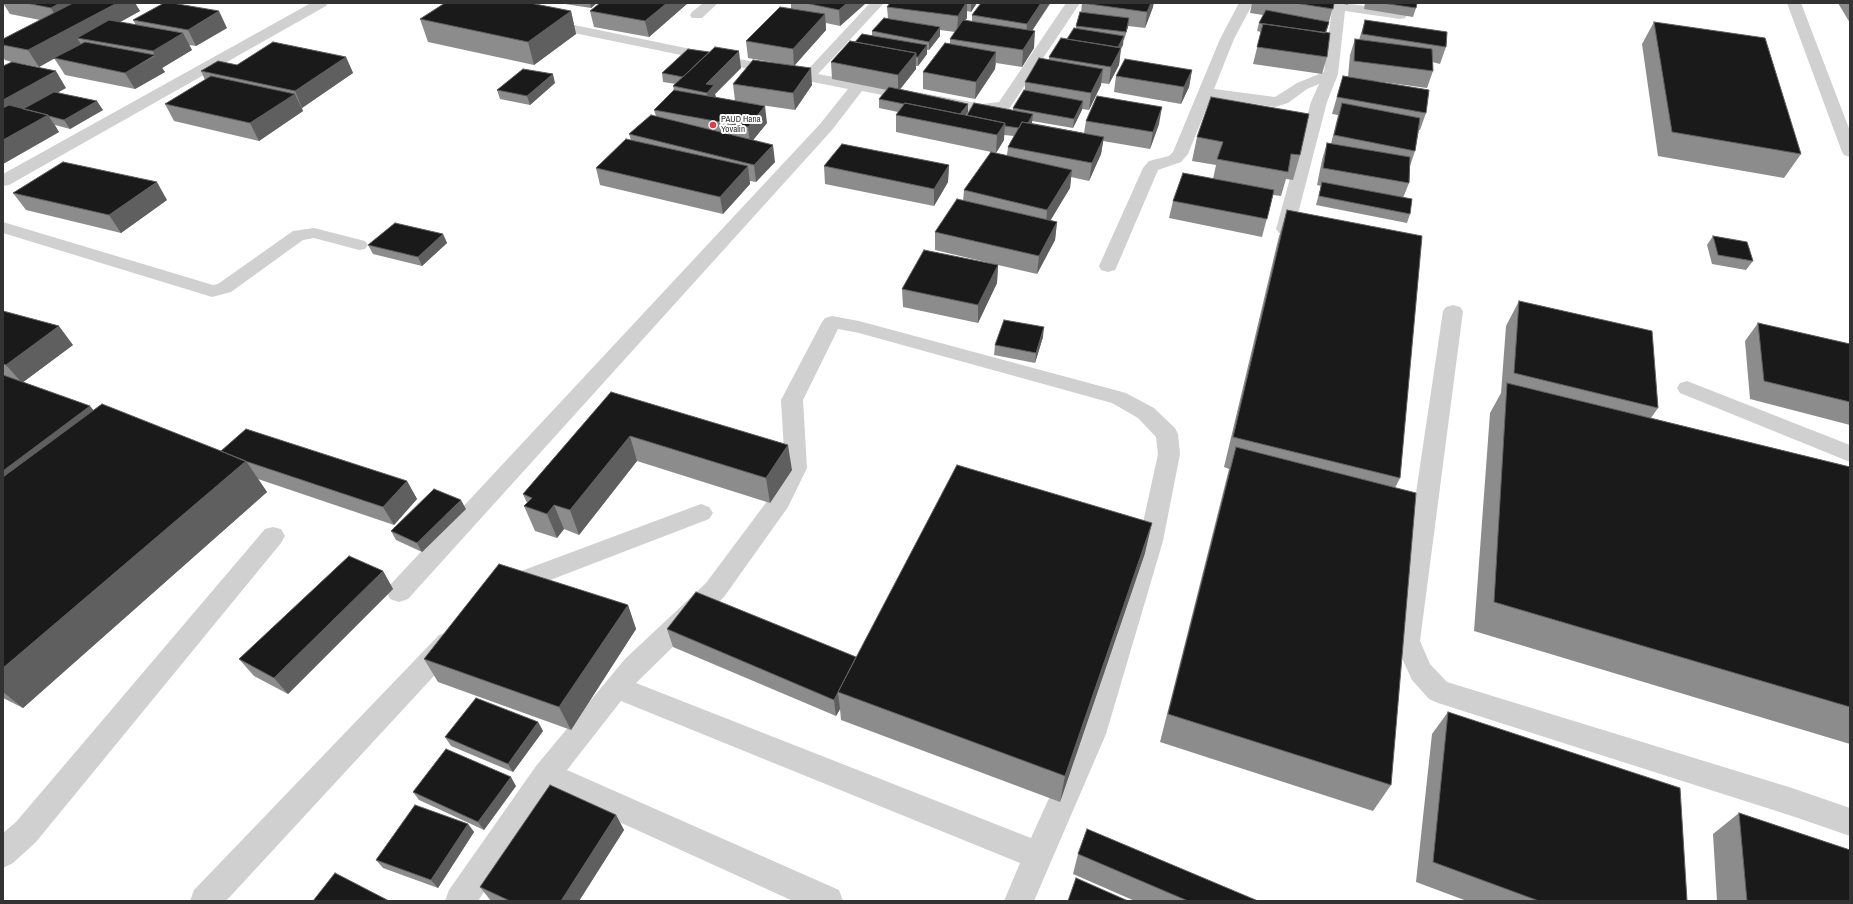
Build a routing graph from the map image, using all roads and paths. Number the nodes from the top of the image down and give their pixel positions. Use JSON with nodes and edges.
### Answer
{"nodes":[{"id":1,"x":321,"y":3,"type":"edge"},
{"id":2,"x":711,"y":3,"type":"edge"},
{"id":3,"x":877,"y":3,"type":"edge"},
{"id":4,"x":1073,"y":3,"type":"edge"},
{"id":5,"x":1246,"y":3,"type":"edge"},
{"id":6,"x":1316,"y":3,"type":"edge"},
{"id":7,"x":1794,"y":3,"type":"edge"},
{"id":8,"x":1339,"y":6,"type":"junction"},
{"id":9,"x":697,"y":15,"type":"dead end"},
{"id":10,"x":1400,"y":15,"type":"edge"},
{"id":11,"x":529,"y":20,"type":"edge"},
{"id":12,"x":1330,"y":74,"type":"junction"},
{"id":13,"x":808,"y":77,"type":"junction"},
{"id":14,"x":857,"y":88,"type":"junction"},
{"id":15,"x":1206,"y":92,"type":"junction"},
{"id":16,"x":1850,"y":152,"type":"edge"},
{"id":17,"x":3,"y":181,"type":"edge"},
{"id":18,"x":3,"y":227,"type":"edge"},
{"id":19,"x":1285,"y":229,"type":"edge"},
{"id":20,"x":359,"y":245,"type":"dead end"},
{"id":21,"x":1108,"y":266,"type":"dead end"},
{"id":22,"x":1453,"y":311,"type":"dead end"},
{"id":23,"x":1687,"y":388,"type":"dead end"},
{"id":24,"x":1850,"y":454,"type":"edge"},
{"id":25,"x":701,"y":513,"type":"dead end"},
{"id":26,"x":273,"y":536,"type":"dead end"},
{"id":27,"x":399,"y":592,"type":"dead end"},
{"id":28,"x":487,"y":602,"type":"edge"},
{"id":29,"x":465,"y":625,"type":"edge"},
{"id":30,"x":616,"y":687,"type":"junction"},
{"id":31,"x":546,"y":775,"type":"junction"},
{"id":32,"x":1850,"y":822,"type":"edge"},
{"id":33,"x":3,"y":853,"type":"edge"},
{"id":34,"x":1039,"y":856,"type":"junction"},
{"id":35,"x":205,"y":901,"type":"edge"},
{"id":36,"x":460,"y":901,"type":"edge"},
{"id":37,"x":828,"y":901,"type":"edge"},
{"id":38,"x":1019,"y":901,"type":"edge"}],
"edges":[{"from":1,"to":17,"type":"street"},
{"from":2,"to":9,"type":"street"},
{"from":3,"to":13,"type":"street"},
{"from":4,"to":14,"type":"street"},
{"from":5,"to":15,"type":"street"},
{"from":6,"to":8,"type":"street"},
{"from":7,"to":16,"type":"street"},
{"from":8,"to":10,"type":"street"},
{"from":8,"to":12,"type":"street"},
{"from":11,"to":13,"type":"street"},
{"from":12,"to":15,"type":"street"},
{"from":12,"to":19,"type":"street"},
{"from":13,"to":14,"type":"street"},
{"from":14,"to":27,"type":"street"},
{"from":15,"to":21,"type":"street"},
{"from":18,"to":20,"type":"street"},
{"from":22,"to":32,"type":"street"},
{"from":23,"to":24,"type":"street"},
{"from":25,"to":28,"type":"street"},
{"from":26,"to":33,"type":"street"},
{"from":29,"to":35,"type":"street"},
{"from":30,"to":31,"type":"street"},
{"from":30,"to":34,"type":"street"},
{"from":30,"to":34,"type":"street"},
{"from":31,"to":36,"type":"street"},
{"from":31,"to":37,"type":"street"},
{"from":34,"to":38,"type":"street"}]}
